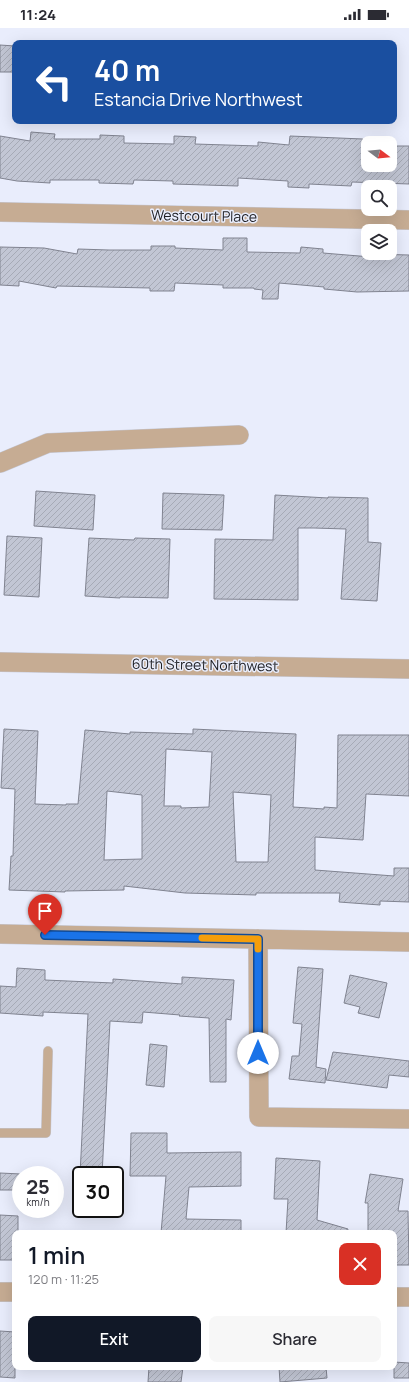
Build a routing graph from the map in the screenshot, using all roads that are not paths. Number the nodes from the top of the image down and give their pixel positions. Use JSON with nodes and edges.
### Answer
{"nodes":[{"id":1,"x":0,"y":212,"type":"edge"},
{"id":2,"x":409,"y":220,"type":"edge"},
{"id":3,"x":239,"y":435,"type":"dead end"},
{"id":4,"x":0,"y":462,"type":"edge"},
{"id":5,"x":0,"y":662,"type":"edge"},
{"id":6,"x":409,"y":669,"type":"edge"},
{"id":7,"x":0,"y":934,"type":"edge"},
{"id":8,"x":258,"y":939,"type":"junction"},
{"id":9,"x":409,"y":942,"type":"edge"},
{"id":10,"x":48,"y":1051,"type":"dead end"},
{"id":11,"x":409,"y":1119,"type":"edge"},
{"id":12,"x":0,"y":1133,"type":"edge"},
{"id":13,"x":0,"y":1292,"type":"edge"},
{"id":14,"x":12,"y":1292,"type":"edge"},
{"id":15,"x":397,"y":1297,"type":"edge"},
{"id":16,"x":409,"y":1298,"type":"edge"}],
"edges":[{"from":1,"to":2,"type":"street","name":"Westcourt Place"},
{"from":3,"to":4,"type":"street"},
{"from":5,"to":6,"type":"street","name":"60th Street Northwest"},
{"from":7,"to":8,"type":"street"},
{"from":8,"to":9,"type":"street"},
{"from":8,"to":11,"type":"street"},
{"from":10,"to":12,"type":"lane"},
{"from":13,"to":14,"type":"street"},
{"from":15,"to":16,"type":"street"}]}
